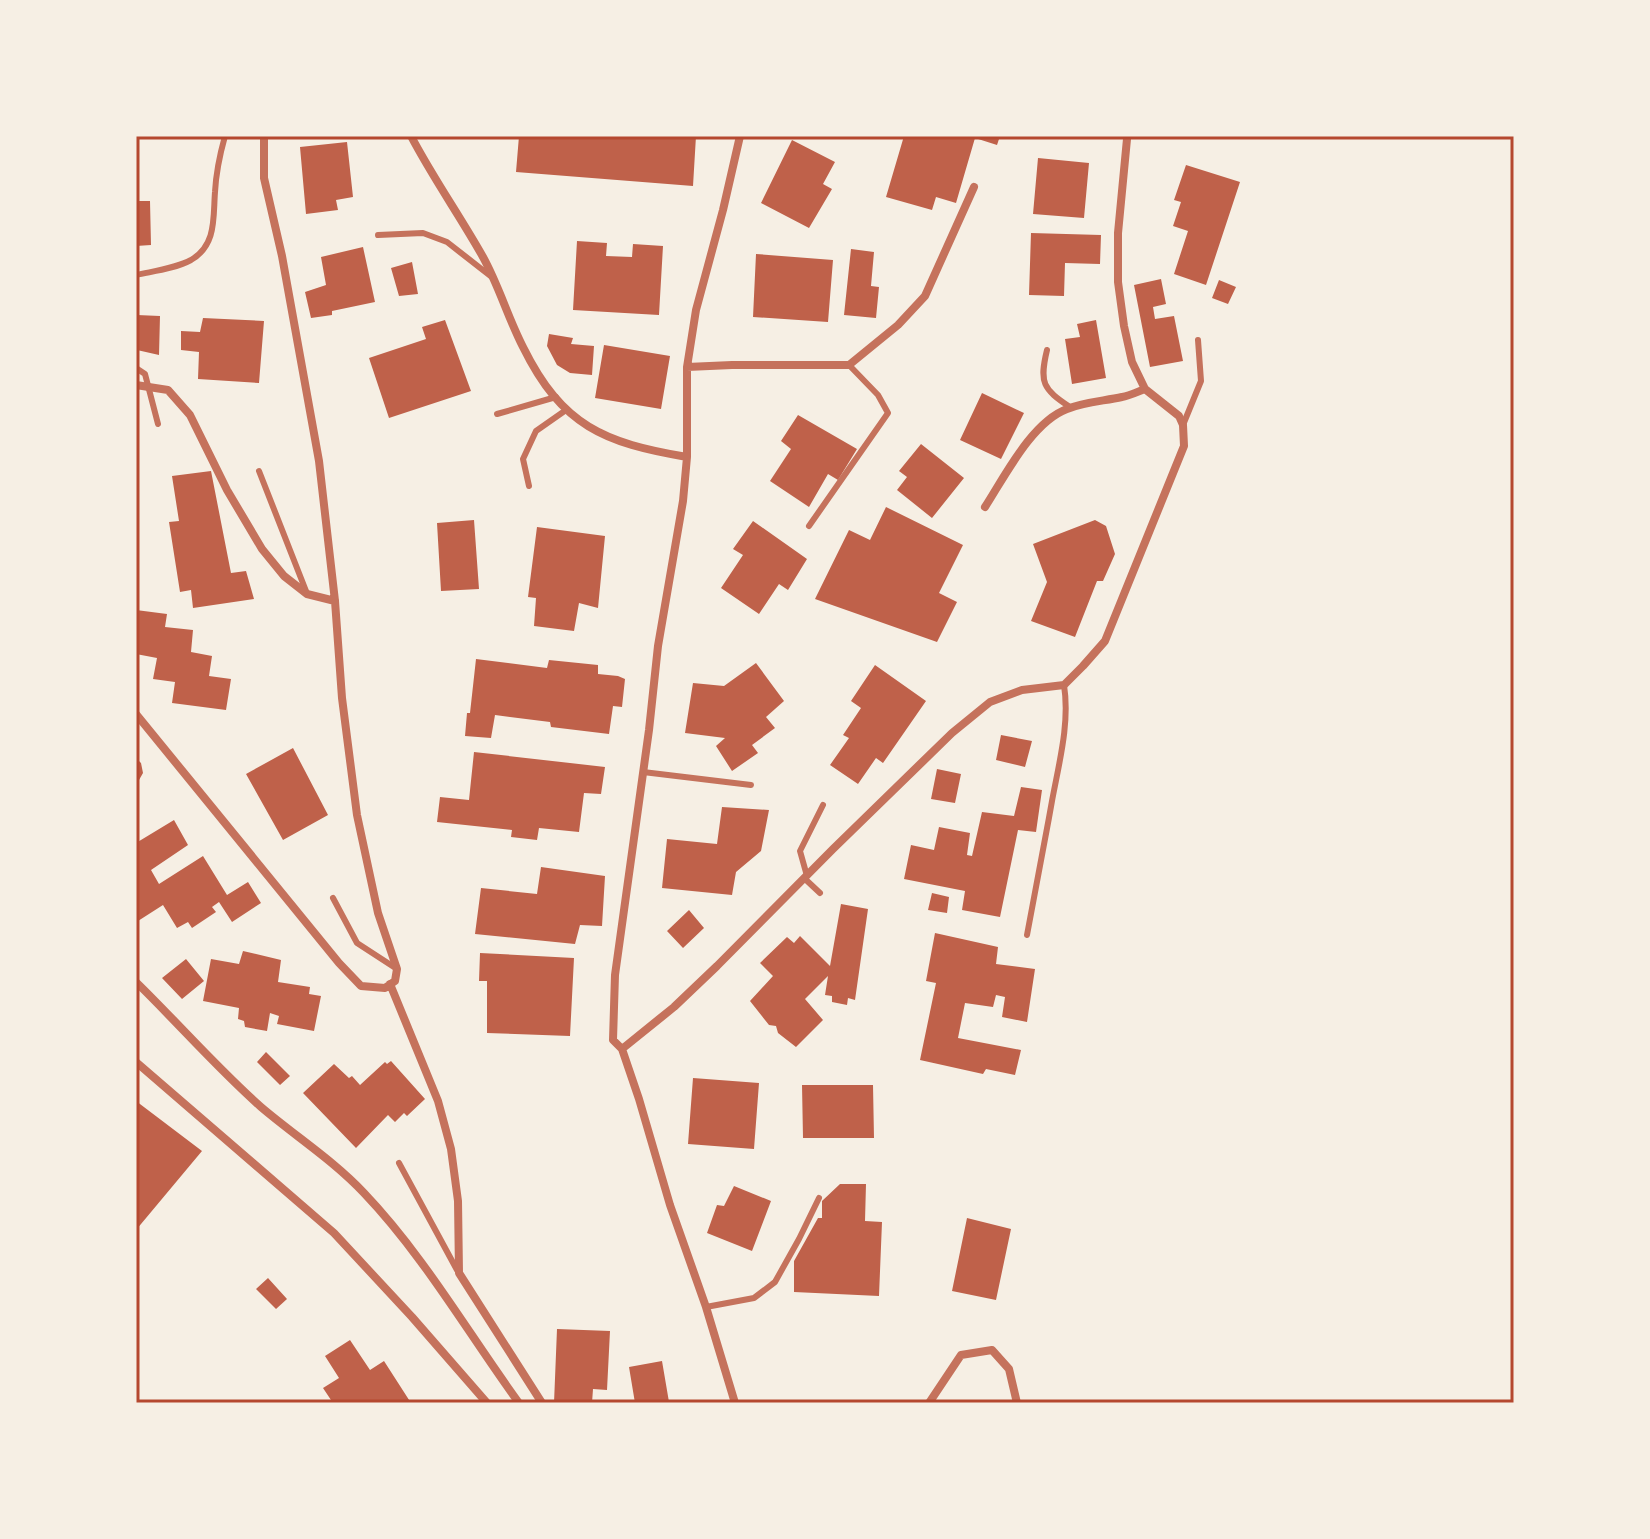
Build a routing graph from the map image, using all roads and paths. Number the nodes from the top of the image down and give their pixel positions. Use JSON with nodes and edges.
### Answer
{"nodes":[{"id":1,"x":225,"y":136,"type":"edge"},
{"id":2,"x":264,"y":136,"type":"edge"},
{"id":3,"x":411,"y":136,"type":"edge"},
{"id":4,"x":740,"y":136,"type":"edge"},
{"id":5,"x":1127,"y":139,"type":"dead end"},
{"id":6,"x":974,"y":187,"type":"dead end"},
{"id":7,"x":378,"y":235,"type":"dead end"},
{"id":8,"x":136,"y":275,"type":"edge"},
{"id":9,"x":493,"y":278,"type":"junction"},
{"id":10,"x":1198,"y":340,"type":"dead end"},
{"id":11,"x":1047,"y":350,"type":"dead end"},
{"id":12,"x":849,"y":365,"type":"junction"},
{"id":13,"x":687,"y":367,"type":"junction"},
{"id":14,"x":136,"y":368,"type":"edge"},
{"id":15,"x":136,"y":385,"type":"edge"},
{"id":16,"x":149,"y":386,"type":"junction"},
{"id":17,"x":1145,"y":389,"type":"junction"},
{"id":18,"x":556,"y":397,"type":"junction"},
{"id":19,"x":1070,"y":407,"type":"junction"},
{"id":20,"x":566,"y":410,"type":"junction"},
{"id":21,"x":497,"y":414,"type":"dead end"},
{"id":22,"x":158,"y":424,"type":"dead end"},
{"id":23,"x":1183,"y":425,"type":"junction"},
{"id":24,"x":687,"y":457,"type":"junction"},
{"id":25,"x":259,"y":471,"type":"dead end"},
{"id":26,"x":529,"y":486,"type":"dead end"},
{"id":27,"x":985,"y":507,"type":"dead end"},
{"id":28,"x":809,"y":526,"type":"dead end"},
{"id":29,"x":307,"y":594,"type":"junction"},
{"id":30,"x":335,"y":601,"type":"junction"},
{"id":31,"x":1064,"y":685,"type":"junction"},
{"id":32,"x":136,"y":714,"type":"edge"},
{"id":33,"x":643,"y":772,"type":"junction"},
{"id":34,"x":751,"y":785,"type":"dead end"},
{"id":35,"x":823,"y":805,"type":"dead end"},
{"id":36,"x":805,"y":877,"type":"junction"},
{"id":37,"x":820,"y":893,"type":"dead end"},
{"id":38,"x":333,"y":898,"type":"dead end"},
{"id":39,"x":1027,"y":935,"type":"dead end"},
{"id":40,"x":397,"y":969,"type":"junction"},
{"id":41,"x":136,"y":982,"type":"edge"},
{"id":42,"x":390,"y":984,"type":"junction"},
{"id":43,"x":622,"y":1049,"type":"junction"},
{"id":44,"x":136,"y":1062,"type":"edge"},
{"id":45,"x":399,"y":1163,"type":"dead end"},
{"id":46,"x":819,"y":1198,"type":"dead end"},
{"id":47,"x":459,"y":1273,"type":"junction"},
{"id":48,"x":706,"y":1307,"type":"junction"},
{"id":49,"x":487,"y":1403,"type":"edge"},
{"id":50,"x":519,"y":1403,"type":"edge"},
{"id":51,"x":542,"y":1403,"type":"edge"},
{"id":52,"x":735,"y":1403,"type":"edge"},
{"id":53,"x":929,"y":1403,"type":"edge"},
{"id":54,"x":1017,"y":1403,"type":"edge"}],
"edges":[{"from":1,"to":8,"type":"lane"},
{"from":2,"to":30,"type":"street"},
{"from":3,"to":9,"type":"street"},
{"from":4,"to":13,"type":"street"},
{"from":5,"to":17,"type":"street"},
{"from":6,"to":12,"type":"street"},
{"from":7,"to":9,"type":"lane"},
{"from":9,"to":18,"type":"street"},
{"from":10,"to":23,"type":"lane"},
{"from":11,"to":19,"type":"lane"},
{"from":12,"to":13,"type":"street"},
{"from":12,"to":28,"type":"lane"},
{"from":13,"to":24,"type":"street"},
{"from":14,"to":16,"type":"lane"},
{"from":15,"to":16,"type":"street"},
{"from":16,"to":22,"type":"lane"},
{"from":16,"to":29,"type":"street"},
{"from":17,"to":19,"type":"street"},
{"from":17,"to":23,"type":"street"},
{"from":18,"to":20,"type":"street"},
{"from":18,"to":21,"type":"lane"},
{"from":19,"to":27,"type":"street"},
{"from":20,"to":24,"type":"street"},
{"from":20,"to":26,"type":"lane"},
{"from":23,"to":31,"type":"street"},
{"from":24,"to":33,"type":"street"},
{"from":25,"to":29,"type":"lane"},
{"from":29,"to":30,"type":"street"},
{"from":30,"to":40,"type":"street"},
{"from":31,"to":36,"type":"street"},
{"from":31,"to":39,"type":"lane"},
{"from":32,"to":42,"type":"street"},
{"from":33,"to":34,"type":"lane"},
{"from":33,"to":43,"type":"street"},
{"from":35,"to":36,"type":"lane"},
{"from":36,"to":37,"type":"lane"},
{"from":36,"to":43,"type":"street"},
{"from":38,"to":40,"type":"lane"},
{"from":40,"to":42,"type":"street"},
{"from":41,"to":50,"type":"street"},
{"from":42,"to":47,"type":"street"},
{"from":43,"to":48,"type":"street"},
{"from":44,"to":49,"type":"street"},
{"from":45,"to":47,"type":"lane"},
{"from":46,"to":48,"type":"lane"},
{"from":47,"to":51,"type":"street"},
{"from":48,"to":52,"type":"street"},
{"from":53,"to":54,"type":"street"}]}
